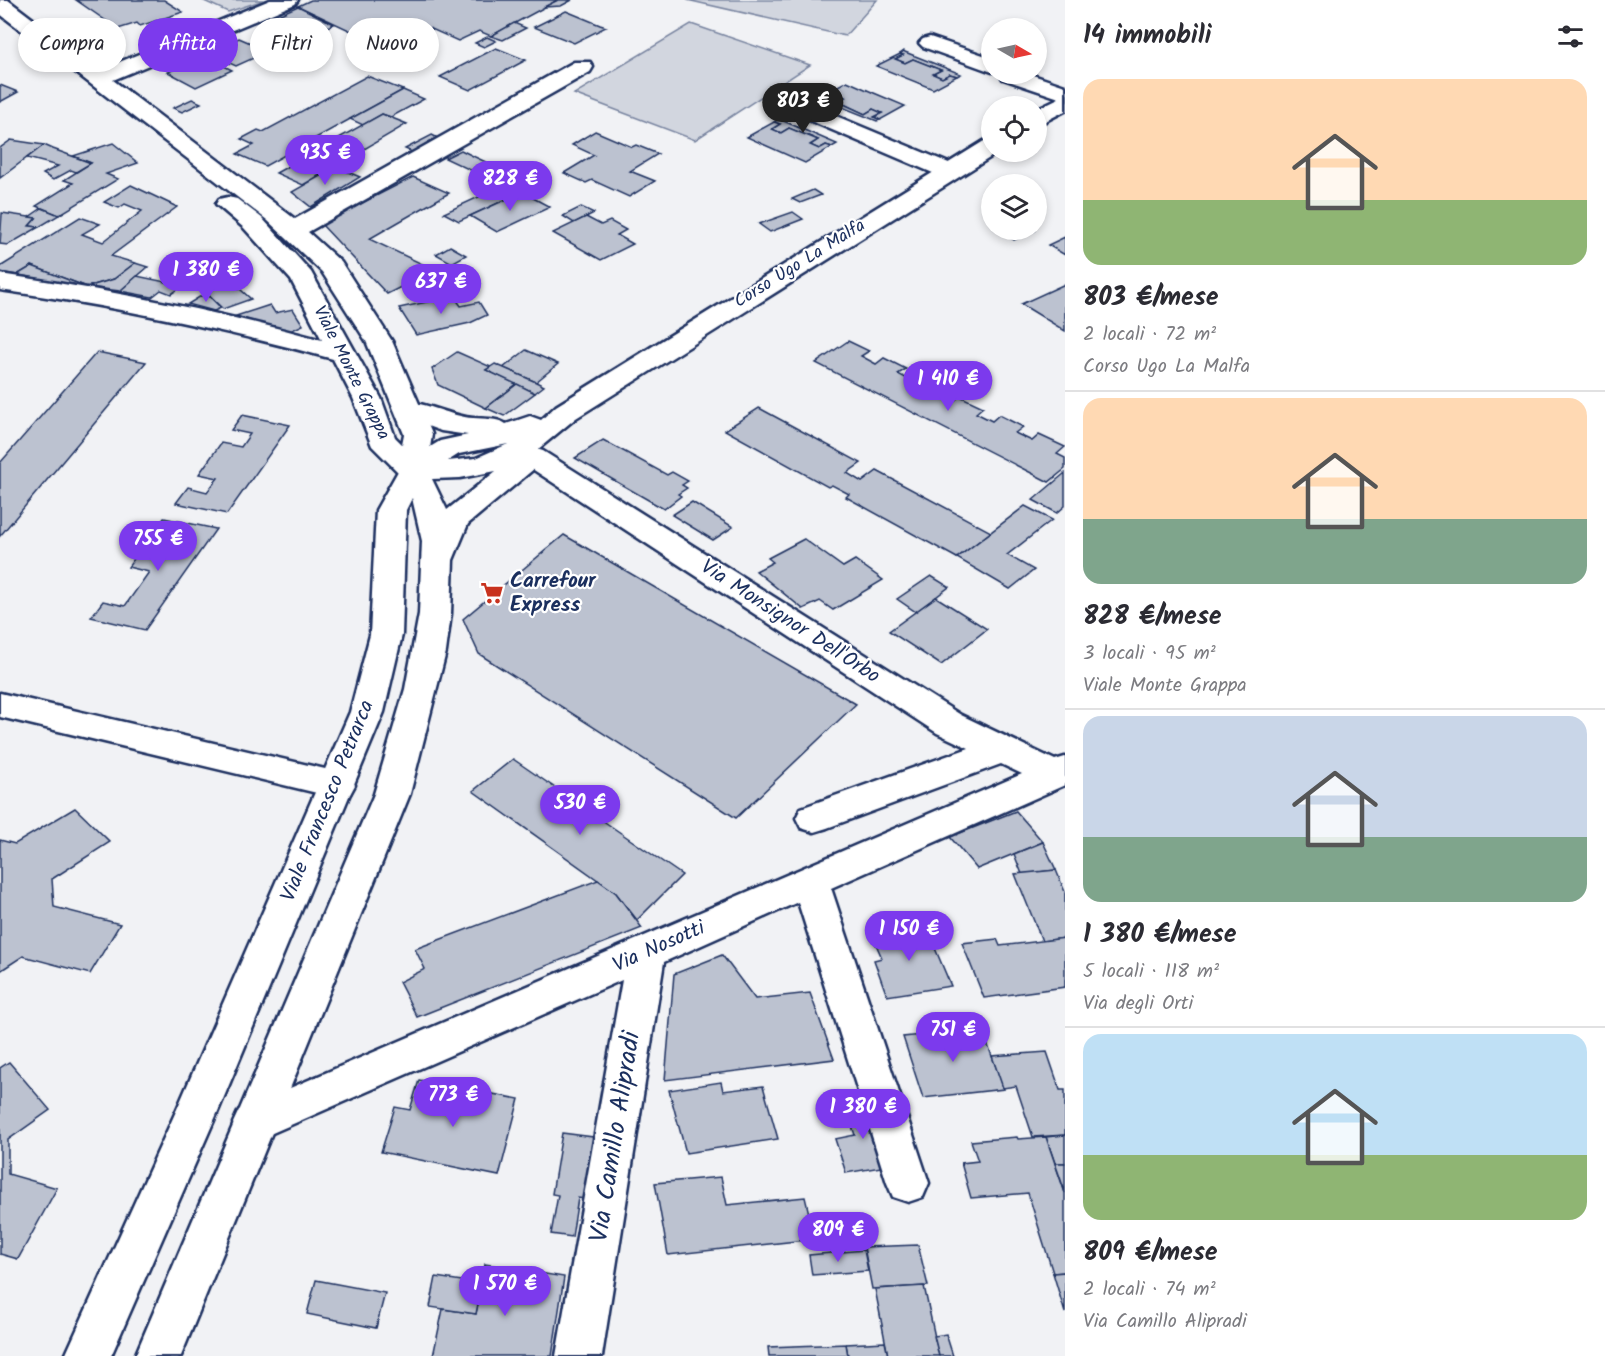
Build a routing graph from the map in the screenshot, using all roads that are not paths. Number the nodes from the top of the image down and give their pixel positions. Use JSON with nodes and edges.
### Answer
{"nodes":[{"id":1,"x":288,"y":0,"type":"edge"},
{"id":2,"x":0,"y":4,"type":"edge"},
{"id":3,"x":0,"y":30,"type":"edge"},
{"id":4,"x":930,"y":43,"type":"dead end"},
{"id":5,"x":981,"y":62,"type":"edge"},
{"id":6,"x":582,"y":67,"type":"dead end"},
{"id":7,"x":98,"y":78,"type":"junction"},
{"id":8,"x":1039,"y":84,"type":"edge"},
{"id":9,"x":1065,"y":93,"type":"edge"},
{"id":10,"x":1065,"y":102,"type":"edge"},
{"id":11,"x":805,"y":110,"type":"dead end"},
{"id":12,"x":1047,"y":113,"type":"edge"},
{"id":13,"x":981,"y":152,"type":"edge"},
{"id":14,"x":948,"y":171,"type":"junction"},
{"id":15,"x":293,"y":230,"type":"junction"},
{"id":16,"x":0,"y":282,"type":"edge"},
{"id":17,"x":344,"y":354,"type":"junction"},
{"id":18,"x":610,"y":385,"type":"junction"},
{"id":19,"x":408,"y":409,"type":"junction"},
{"id":20,"x":566,"y":412,"type":"junction"},
{"id":21,"x":529,"y":425,"type":"junction"},
{"id":22,"x":533,"y":457,"type":"junction"},
{"id":23,"x":412,"y":470,"type":"junction"},
{"id":24,"x":439,"y":558,"type":"junction"},
{"id":25,"x":0,"y":705,"type":"edge"},
{"id":26,"x":1002,"y":750,"type":"junction"},
{"id":27,"x":1059,"y":772,"type":"edge"},
{"id":28,"x":338,"y":785,"type":"junction"},
{"id":29,"x":814,"y":818,"type":"dead end"},
{"id":30,"x":810,"y":881,"type":"junction"},
{"id":31,"x":646,"y":952,"type":"junction"},
{"id":32,"x":254,"y":1123,"type":"junction"},
{"id":33,"x":908,"y":1183,"type":"dead end"},
{"id":34,"x":88,"y":1356,"type":"edge"},
{"id":35,"x":158,"y":1356,"type":"edge"},
{"id":36,"x":579,"y":1356,"type":"edge"}],
"edges":[{"from":1,"to":7,"type":"street"},
{"from":2,"to":7,"type":"street","name":"Viale Monte Grappa"},
{"from":3,"to":17,"type":"street","name":"Viale Monte Grappa"},
{"from":4,"to":5,"type":"street"},
{"from":6,"to":15,"type":"street"},
{"from":7,"to":15,"type":"street","name":"Viale Monte Grappa"},
{"from":8,"to":9,"type":"street"},
{"from":10,"to":12,"type":"street"},
{"from":11,"to":14,"type":"street"},
{"from":13,"to":14,"type":"street","name":"Corso Ugo La Malfa"},
{"from":14,"to":18,"type":"street","name":"Corso Ugo La Malfa"},
{"from":15,"to":19,"type":"street","name":"Viale Monte Grappa"},
{"from":16,"to":17,"type":"street"},
{"from":17,"to":23,"type":"street","name":"Viale Monte Grappa"},
{"from":18,"to":20,"type":"street","name":"Corso Ugo La Malfa"},
{"from":18,"to":22,"type":"street","name":"Corso Ugo La Malfa"},
{"from":19,"to":21,"type":"street","name":"Corso Ugo La Malfa"},
{"from":19,"to":23,"type":"street","name":"Viale Monte Grappa"},
{"from":20,"to":21,"type":"street","name":"Corso Ugo La Malfa"},
{"from":20,"to":23,"type":"street","name":"Corso Ugo La Malfa"},
{"from":21,"to":23,"type":"street","name":"Corso Ugo La Malfa"},
{"from":22,"to":24,"type":"street","name":"Corso Ugo La Malfa"},
{"from":22,"to":26,"type":"street","name":"Via Monsignor Dell'Orbo"},
{"from":23,"to":24,"type":"street"},
{"from":23,"to":28,"type":"street","name":"Viale Francesco Petrarca"},
{"from":24,"to":32,"type":"street"},
{"from":25,"to":28,"type":"street"},
{"from":26,"to":27,"type":"street","name":"Via Monsignor Dell'Orbo"},
{"from":26,"to":29,"type":"street"},
{"from":27,"to":30,"type":"street","name":"Via Nosotti"},
{"from":28,"to":34,"type":"street","name":"Viale Francesco Petrarca"},
{"from":30,"to":31,"type":"street","name":"Via Nosotti"},
{"from":30,"to":33,"type":"street"},
{"from":31,"to":32,"type":"street","name":"Via Nosotti"},
{"from":31,"to":36,"type":"street","name":"Via Camillo Alipradi"},
{"from":32,"to":35,"type":"street"}]}
